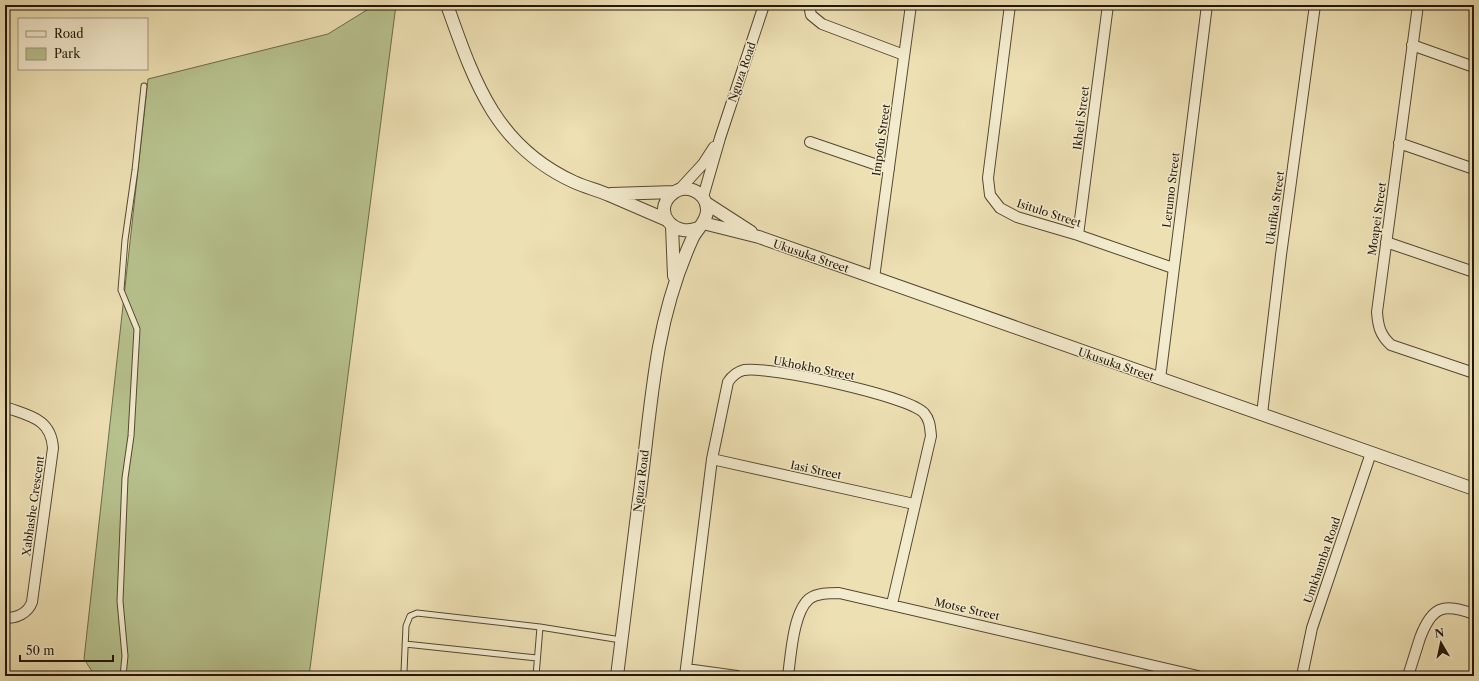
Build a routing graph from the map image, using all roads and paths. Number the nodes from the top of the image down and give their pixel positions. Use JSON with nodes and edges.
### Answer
{"nodes":[{"id":1,"x":447,"y":5,"type":"edge"},
{"id":2,"x":764,"y":5,"type":"edge"},
{"id":3,"x":809,"y":5,"type":"edge"},
{"id":4,"x":911,"y":5,"type":"edge"},
{"id":5,"x":1010,"y":5,"type":"edge"},
{"id":6,"x":1108,"y":5,"type":"edge"},
{"id":7,"x":1207,"y":5,"type":"edge"},
{"id":8,"x":1314,"y":5,"type":"edge"},
{"id":9,"x":1418,"y":5,"type":"edge"},
{"id":10,"x":1412,"y":45,"type":"junction"},
{"id":11,"x":904,"y":55,"type":"junction"},
{"id":12,"x":1474,"y":67,"type":"edge"},
{"id":13,"x":144,"y":86,"type":"dead end"},
{"id":14,"x":720,"y":138,"type":"junction"},
{"id":15,"x":810,"y":142,"type":"dead end"},
{"id":16,"x":1399,"y":143,"type":"junction"},
{"id":17,"x":889,"y":169,"type":"junction"},
{"id":18,"x":1474,"y":169,"type":"edge"},
{"id":19,"x":677,"y":191,"type":"junction"},
{"id":20,"x":608,"y":194,"type":"junction"},
{"id":21,"x":705,"y":200,"type":"junction"},
{"id":22,"x":670,"y":223,"type":"junction"},
{"id":23,"x":701,"y":226,"type":"junction"},
{"id":24,"x":1078,"y":234,"type":"junction"},
{"id":25,"x":759,"y":237,"type":"junction"},
{"id":26,"x":1386,"y":242,"type":"junction"},
{"id":27,"x":1173,"y":268,"type":"junction"},
{"id":28,"x":1474,"y":272,"type":"edge"},
{"id":29,"x":874,"y":278,"type":"junction"},
{"id":30,"x":673,"y":288,"type":"junction"},
{"id":31,"x":1474,"y":373,"type":"edge"},
{"id":32,"x":1160,"y":379,"type":"junction"},
{"id":33,"x":5,"y":407,"type":"edge"},
{"id":34,"x":1262,"y":414,"type":"junction"},
{"id":35,"x":1371,"y":453,"type":"junction"},
{"id":36,"x":712,"y":459,"type":"junction"},
{"id":37,"x":1474,"y":489,"type":"edge"},
{"id":38,"x":914,"y":504,"type":"junction"},
{"id":39,"x":892,"y":604,"type":"junction"},
{"id":40,"x":1474,"y":614,"type":"edge"},
{"id":41,"x":5,"y":618,"type":"edge"},
{"id":42,"x":540,"y":626,"type":"junction"},
{"id":43,"x":621,"y":640,"type":"junction"},
{"id":44,"x":405,"y":644,"type":"junction"},
{"id":45,"x":537,"y":658,"type":"junction"},
{"id":46,"x":686,"y":672,"type":"edge"},
{"id":47,"x":123,"y":676,"type":"edge"},
{"id":48,"x":411,"y":676,"type":"edge"},
{"id":49,"x":536,"y":676,"type":"edge"},
{"id":50,"x":617,"y":676,"type":"edge"},
{"id":51,"x":737,"y":676,"type":"edge"},
{"id":52,"x":788,"y":676,"type":"edge"},
{"id":53,"x":1198,"y":676,"type":"edge"},
{"id":54,"x":1302,"y":676,"type":"edge"},
{"id":55,"x":1408,"y":676,"type":"edge"}],
"edges":[{"from":1,"to":20,"type":"street"},
{"from":2,"to":14,"type":"street","name":"Nguza Road"},
{"from":3,"to":11,"type":"street"},
{"from":4,"to":11,"type":"street","name":"Impofu Street"},
{"from":5,"to":24,"type":"street","name":"Isitulo Street"},
{"from":6,"to":24,"type":"street","name":"Ikheli Street"},
{"from":7,"to":27,"type":"street","name":"Lerumo Street"},
{"from":8,"to":34,"type":"street","name":"Ukufika Street"},
{"from":9,"to":10,"type":"street","name":"Moapei Street"},
{"from":10,"to":12,"type":"street"},
{"from":10,"to":16,"type":"street","name":"Moapei Street"},
{"from":11,"to":17,"type":"street","name":"Impofu Street"},
{"from":13,"to":47,"type":"lane"},
{"from":14,"to":19,"type":"street","name":"Nguza Road"},
{"from":14,"to":21,"type":"street","name":"Nguza Road"},
{"from":15,"to":17,"type":"street"},
{"from":16,"to":18,"type":"street"},
{"from":16,"to":26,"type":"street","name":"Moapei Street"},
{"from":17,"to":29,"type":"street","name":"Impofu Street"},
{"from":19,"to":20,"type":"street"},
{"from":19,"to":21,"type":"street"},
{"from":19,"to":22,"type":"street"},
{"from":20,"to":22,"type":"street"},
{"from":21,"to":23,"type":"street"},
{"from":21,"to":25,"type":"street","name":"Ukusuka Street"},
{"from":22,"to":23,"type":"street"},
{"from":22,"to":30,"type":"street","name":"Nguza Road"},
{"from":23,"to":25,"type":"street","name":"Ukusuka Street"},
{"from":23,"to":30,"type":"street","name":"Nguza Road"},
{"from":24,"to":27,"type":"street","name":"Isitulo Street"},
{"from":25,"to":29,"type":"street","name":"Ukusuka Street"},
{"from":26,"to":28,"type":"street"},
{"from":26,"to":31,"type":"street","name":"Moapei Street"},
{"from":27,"to":32,"type":"street","name":"Lerumo Street"},
{"from":29,"to":32,"type":"street","name":"Ukusuka Street"},
{"from":30,"to":43,"type":"street","name":"Nguza Road"},
{"from":32,"to":34,"type":"street","name":"Ukusuka Street"},
{"from":33,"to":41,"type":"street","name":"Xabhashe Crescent"},
{"from":34,"to":35,"type":"street","name":"Ukusuka Street"},
{"from":35,"to":37,"type":"street","name":"Ukusuka Street"},
{"from":35,"to":54,"type":"street","name":"Umkhamba Road"},
{"from":36,"to":38,"type":"street","name":"Iasi Street"},
{"from":36,"to":38,"type":"street","name":"Ukhokho Street"},
{"from":36,"to":46,"type":"street","name":"Ukhokho Street"},
{"from":38,"to":39,"type":"street","name":"Ukhokho Street"},
{"from":39,"to":52,"type":"street","name":"Motse Street"},
{"from":39,"to":53,"type":"street","name":"Motse Street"},
{"from":40,"to":55,"type":"street"},
{"from":42,"to":43,"type":"lane"},
{"from":42,"to":44,"type":"lane"},
{"from":42,"to":45,"type":"lane"},
{"from":43,"to":50,"type":"street","name":"Nguza Road"},
{"from":44,"to":45,"type":"lane"},
{"from":44,"to":48,"type":"lane"},
{"from":45,"to":49,"type":"lane"},
{"from":46,"to":51,"type":"street"}]}
